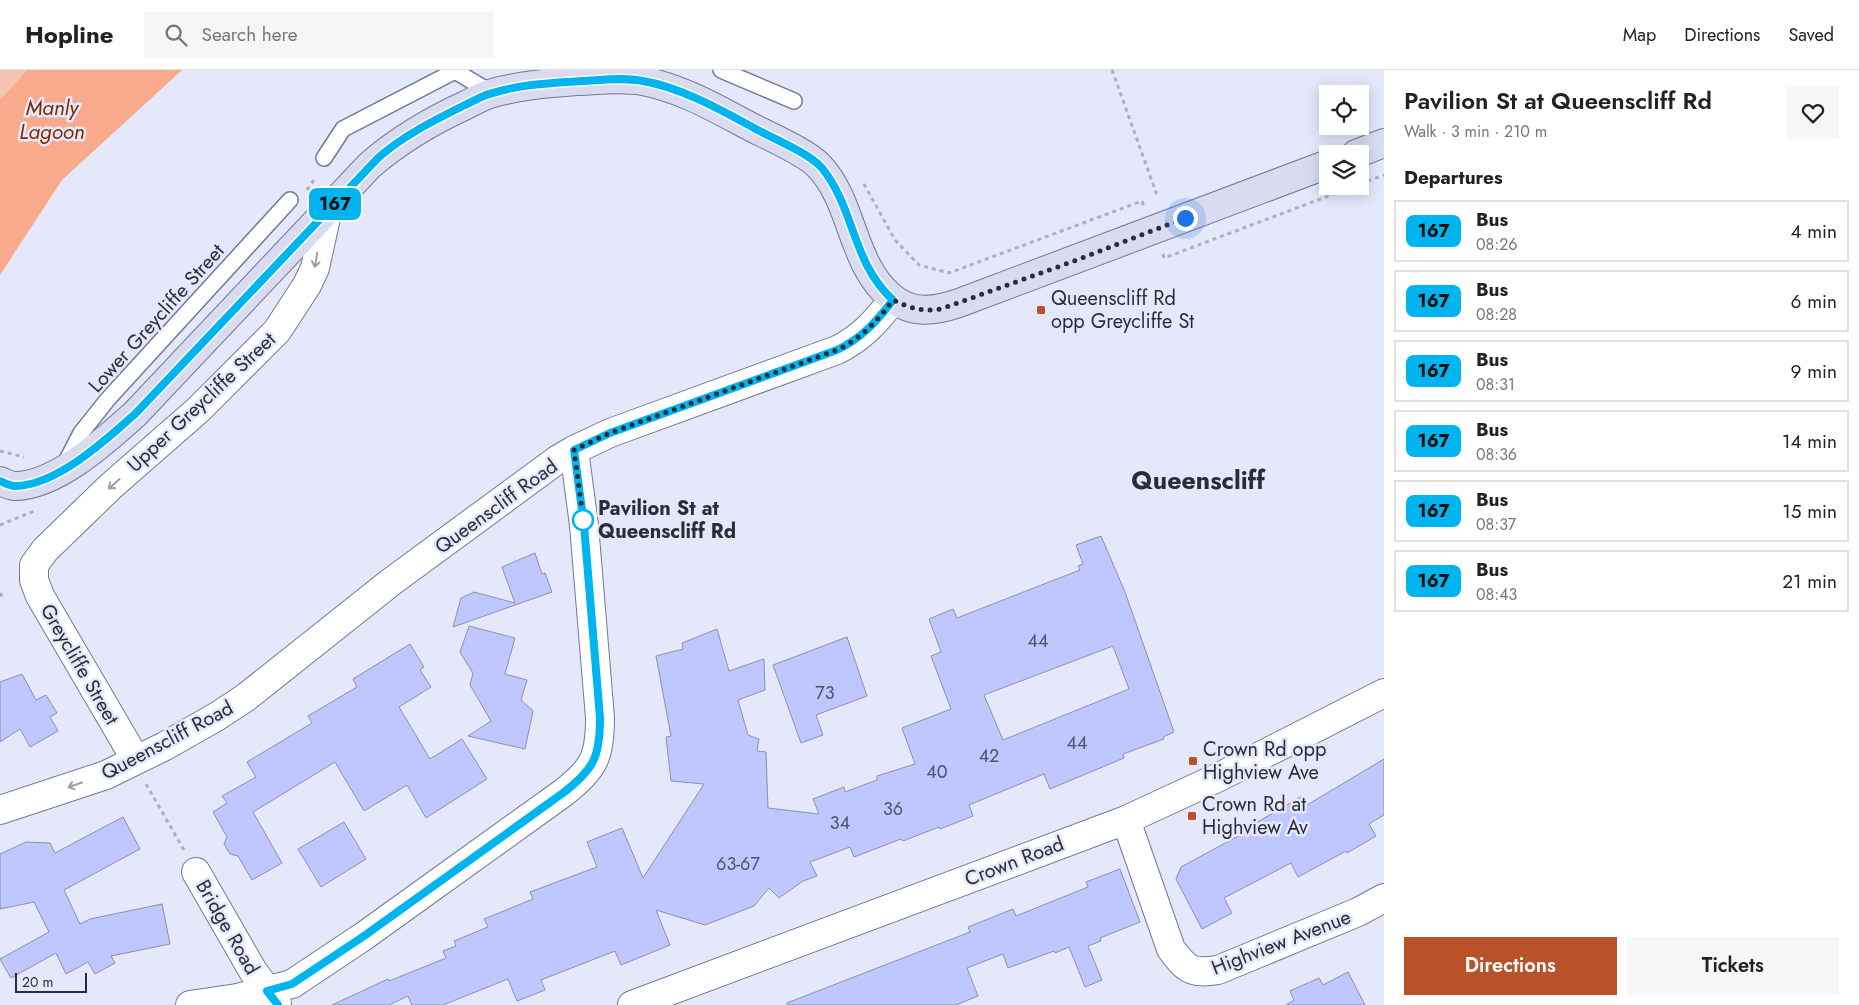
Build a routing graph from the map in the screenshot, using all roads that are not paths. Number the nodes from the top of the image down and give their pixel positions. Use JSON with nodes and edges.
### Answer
{"nodes":[{"id":1,"x":721,"y":70,"type":"edge"},
{"id":2,"x":546,"y":77,"type":"edge"},
{"id":3,"x":492,"y":93,"type":"junction"},
{"id":4,"x":794,"y":101,"type":"dead end"},
{"id":5,"x":1384,"y":143,"type":"edge"},
{"id":6,"x":1369,"y":149,"type":"edge"},
{"id":7,"x":324,"y":158,"type":"dead end"},
{"id":8,"x":1319,"y":167,"type":"edge"},
{"id":9,"x":290,"y":200,"type":"dead end"},
{"id":10,"x":327,"y":213,"type":"junction"},
{"id":11,"x":893,"y":300,"type":"junction"},
{"id":12,"x":574,"y":450,"type":"junction"},
{"id":13,"x":61,"y":471,"type":"junction"},
{"id":14,"x":4,"y":487,"type":"edge"},
{"id":15,"x":34,"y":566,"type":"joint"},
{"id":16,"x":1384,"y":693,"type":"edge"},
{"id":17,"x":141,"y":772,"type":"junction"},
{"id":18,"x":0,"y":810,"type":"edge"},
{"id":19,"x":1126,"y":820,"type":"junction"},
{"id":20,"x":191,"y":863,"type":"road end"},
{"id":21,"x":1384,"y":898,"type":"edge"},
{"id":22,"x":272,"y":998,"type":"edge"},
{"id":23,"x":190,"y":1005,"type":"edge"},
{"id":24,"x":632,"y":1005,"type":"edge"}],
"edges":[{"from":1,"to":4,"type":"lane"},
{"from":2,"to":3,"type":"main road"},
{"from":2,"to":11,"type":"main road"},
{"from":3,"to":7,"type":"lane"},
{"from":3,"to":10,"type":"main road"},
{"from":5,"to":6,"type":"main road"},
{"from":8,"to":11,"type":"main road"},
{"from":9,"to":13,"type":"lane","name":"Lower Greycliffe Street"},
{"from":10,"to":13,"type":"main road"},
{"from":10,"to":15,"type":"street","name":"Upper Greycliffe Street","one_way":true},
{"from":11,"to":12,"type":"street","name":"Queenscliff Road"},
{"from":12,"to":17,"type":"street","name":"Queenscliff Road"},
{"from":12,"to":22,"type":"street"},
{"from":13,"to":14,"type":"main road"},
{"from":15,"to":17,"type":"street","name":"Greycliffe Street"},
{"from":16,"to":19,"type":"street","name":"Crown Road"},
{"from":17,"to":18,"type":"street","name":"Queenscliff Road","one_way":true},
{"from":19,"to":21,"type":"street","name":"Highview Avenue"},
{"from":19,"to":24,"type":"street","name":"Crown Road"},
{"from":20,"to":22,"type":"street","name":"Bridge Road"},
{"from":22,"to":23,"type":"street"}]}
